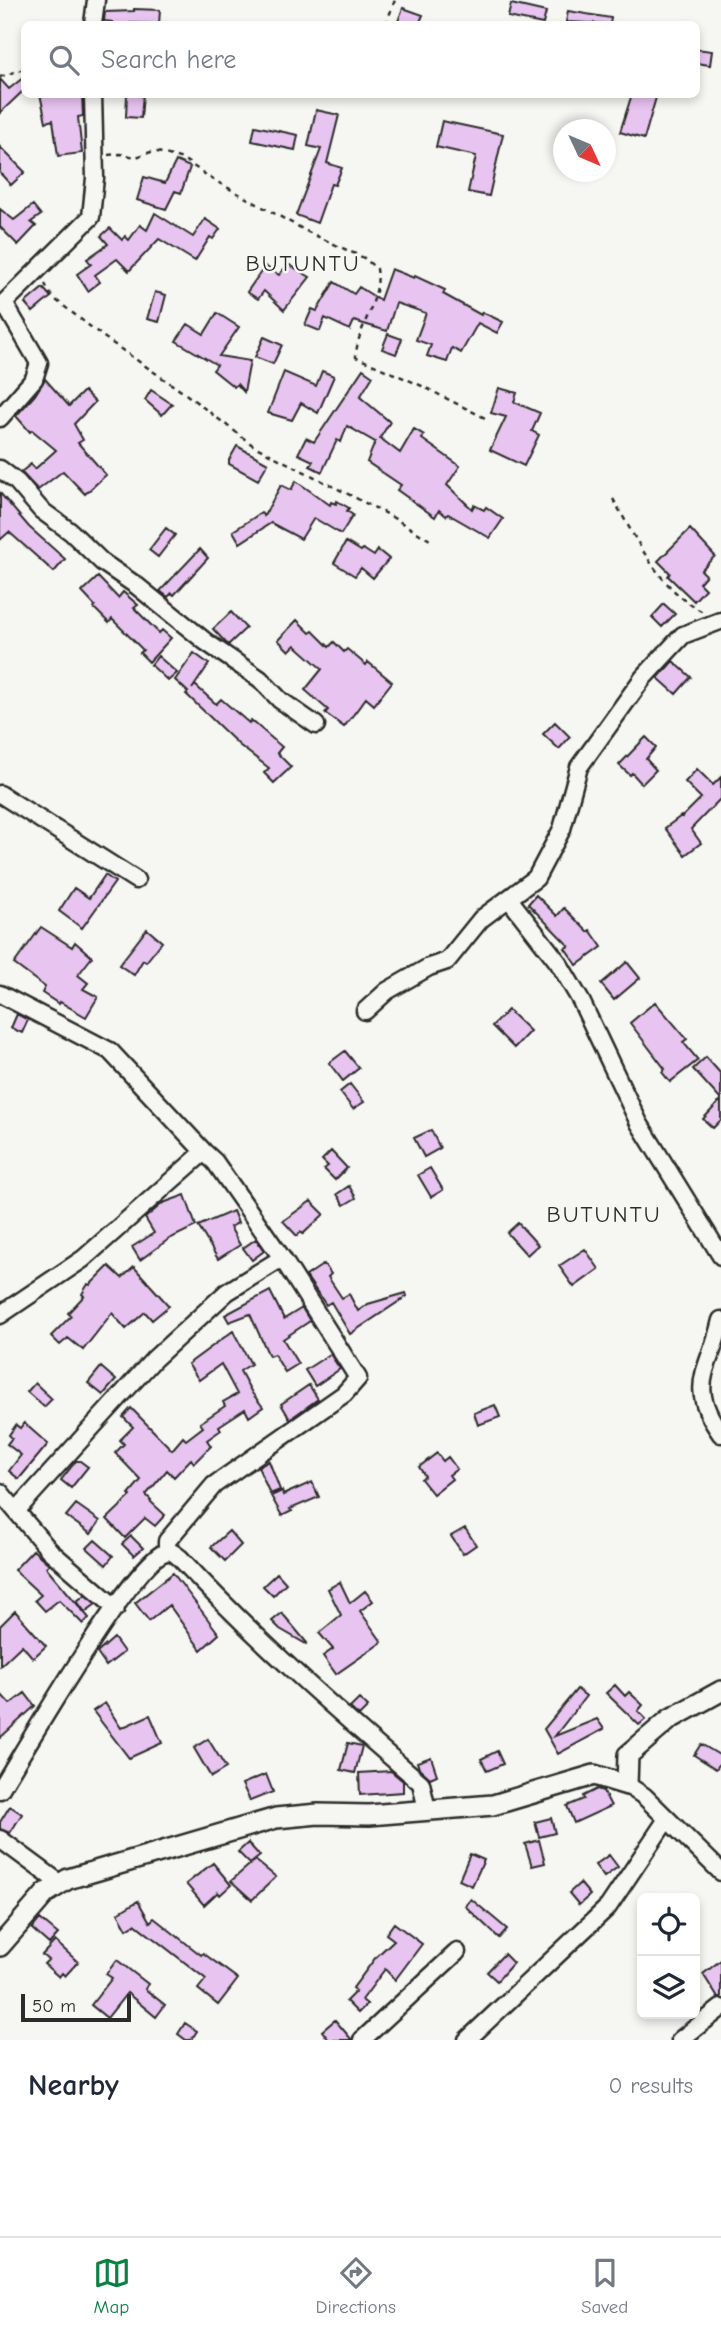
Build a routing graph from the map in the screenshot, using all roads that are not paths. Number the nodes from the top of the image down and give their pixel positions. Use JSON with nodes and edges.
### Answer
{"nodes":[{"id":1,"x":96,"y":0,"type":"edge"},
{"id":2,"x":93,"y":21,"type":"edge"},
{"id":3,"x":93,"y":98,"type":"edge"},
{"id":4,"x":2,"y":305,"type":"edge"},
{"id":5,"x":0,"y":418,"type":"edge"},
{"id":6,"x":0,"y":469,"type":"edge"},
{"id":7,"x":720,"y":621,"type":"edge"},
{"id":8,"x":316,"y":726,"type":"dead end"},
{"id":9,"x":0,"y":794,"type":"edge"},
{"id":10,"x":136,"y":880,"type":"dead end"},
{"id":11,"x":509,"y":899,"type":"junction"},
{"id":12,"x":0,"y":994,"type":"edge"},
{"id":13,"x":365,"y":1011,"type":"dead end"},
{"id":14,"x":204,"y":1152,"type":"junction"},
{"id":15,"x":721,"y":1256,"type":"edge"},
{"id":16,"x":282,"y":1258,"type":"junction"},
{"id":17,"x":0,"y":1315,"type":"edge"},
{"id":18,"x":721,"y":1320,"type":"edge"},
{"id":19,"x":721,"y":1434,"type":"edge"},
{"id":20,"x":0,"y":1492,"type":"edge"},
{"id":21,"x":17,"y":1510,"type":"junction"},
{"id":22,"x":167,"y":1551,"type":"junction"},
{"id":23,"x":116,"y":1608,"type":"junction"},
{"id":24,"x":721,"y":1690,"type":"edge"},
{"id":25,"x":628,"y":1755,"type":"junction"},
{"id":26,"x":594,"y":1775,"type":"junction"},
{"id":27,"x":627,"y":1785,"type":"junction"},
{"id":28,"x":0,"y":1790,"type":"edge"},
{"id":29,"x":427,"y":1810,"type":"junction"},
{"id":30,"x":667,"y":1819,"type":"junction"},
{"id":31,"x":0,"y":1839,"type":"edge"},
{"id":32,"x":721,"y":1872,"type":"edge"},
{"id":33,"x":61,"y":1884,"type":"junction"},
{"id":34,"x":0,"y":1946,"type":"edge"},
{"id":35,"x":457,"y":1952,"type":"dead end"},
{"id":36,"x":721,"y":2008,"type":"edge"},
{"id":37,"x":362,"y":2040,"type":"edge"},
{"id":38,"x":467,"y":2040,"type":"edge"},
{"id":39,"x":680,"y":2040,"type":"edge"}],
"edges":[{"from":1,"to":2,"type":"street"},
{"from":3,"to":4,"type":"street"},
{"from":4,"to":5,"type":"street"},
{"from":6,"to":8,"type":"street"},
{"from":7,"to":11,"type":"street"},
{"from":9,"to":10,"type":"street"},
{"from":11,"to":13,"type":"street"},
{"from":11,"to":15,"type":"street"},
{"from":12,"to":14,"type":"street"},
{"from":14,"to":16,"type":"street"},
{"from":14,"to":17,"type":"street"},
{"from":16,"to":21,"type":"street"},
{"from":16,"to":22,"type":"street"},
{"from":18,"to":19,"type":"street"},
{"from":20,"to":21,"type":"street"},
{"from":21,"to":23,"type":"street"},
{"from":22,"to":23,"type":"street"},
{"from":22,"to":29,"type":"street"},
{"from":23,"to":28,"type":"street"},
{"from":24,"to":25,"type":"street"},
{"from":25,"to":26,"type":"street"},
{"from":25,"to":27,"type":"street"},
{"from":26,"to":27,"type":"street"},
{"from":26,"to":29,"type":"street"},
{"from":27,"to":30,"type":"street"},
{"from":29,"to":33,"type":"street"},
{"from":30,"to":32,"type":"street"},
{"from":30,"to":38,"type":"street"},
{"from":31,"to":33,"type":"street"},
{"from":33,"to":34,"type":"street"},
{"from":35,"to":37,"type":"street"},
{"from":36,"to":39,"type":"street"}]}
